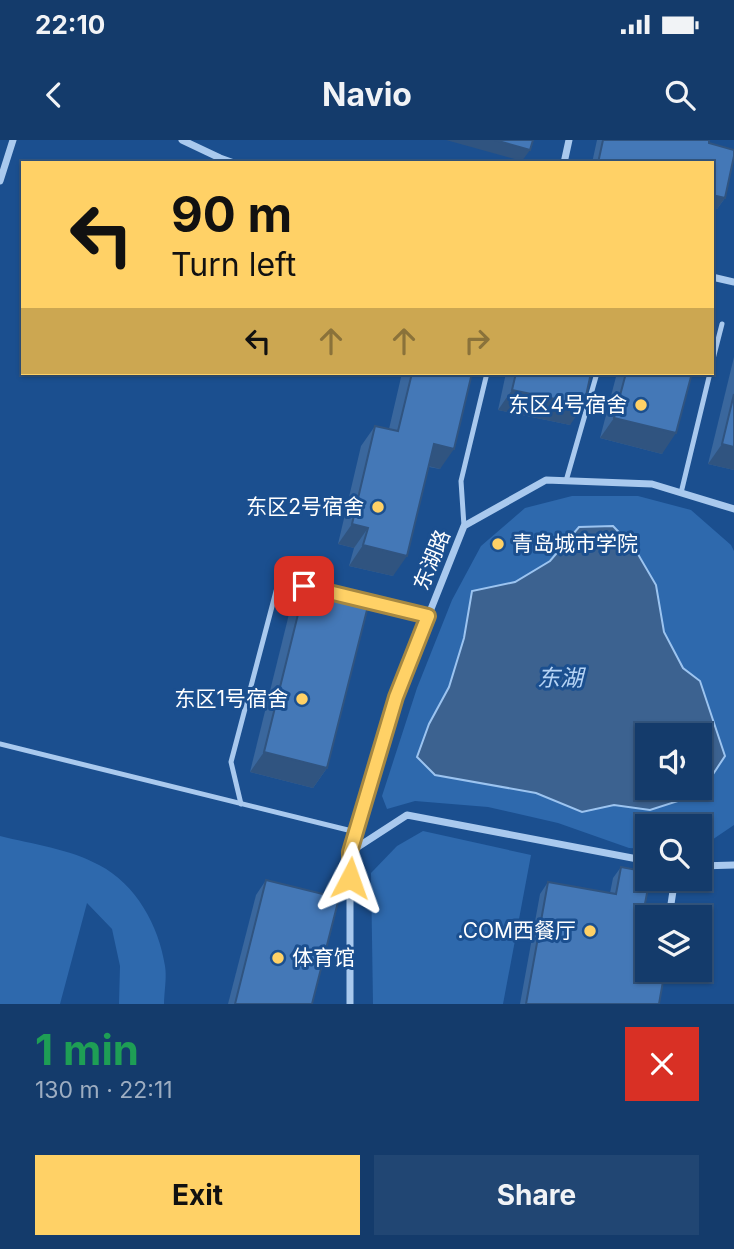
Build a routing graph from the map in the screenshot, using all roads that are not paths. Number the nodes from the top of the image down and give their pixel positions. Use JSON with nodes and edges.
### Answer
{"nodes":[{"id":1,"x":13,"y":140,"type":"edge"},
{"id":2,"x":182,"y":140,"type":"edge"},
{"id":3,"x":569,"y":140,"type":"edge"},
{"id":4,"x":229,"y":161,"type":"edge"},
{"id":5,"x":564,"y":161,"type":"edge"},
{"id":6,"x":0,"y":181,"type":"edge"},
{"id":7,"x":714,"y":277,"type":"edge"},
{"id":8,"x":734,"y":282,"type":"edge"},
{"id":9,"x":722,"y":324,"type":"dead end"},
{"id":10,"x":714,"y":355,"type":"edge"},
{"id":11,"x":487,"y":375,"type":"edge"},
{"id":12,"x":596,"y":375,"type":"edge"},
{"id":13,"x":710,"y":375,"type":"edge"},
{"id":14,"x":566,"y":481,"type":"junction"},
{"id":15,"x":681,"y":493,"type":"junction"},
{"id":16,"x":734,"y":509,"type":"edge"},
{"id":17,"x":464,"y":526,"type":"junction"},
{"id":18,"x":428,"y":616,"type":"junction"},
{"id":19,"x":0,"y":744,"type":"edge"},
{"id":20,"x":241,"y":804,"type":"junction"},
{"id":21,"x":356,"y":832,"type":"junction"},
{"id":22,"x":350,"y":852,"type":"junction"},
{"id":23,"x":635,"y":859,"type":"edge"},
{"id":24,"x":734,"y":865,"type":"edge"},
{"id":25,"x":712,"y":866,"type":"edge"},
{"id":26,"x":351,"y":1004,"type":"edge"}],
"edges":[{"from":1,"to":6,"type":"street"},
{"from":2,"to":4,"type":"street"},
{"from":3,"to":5,"type":"street"},
{"from":7,"to":8,"type":"street"},
{"from":9,"to":10,"type":"lane"},
{"from":11,"to":17,"type":"lane"},
{"from":12,"to":14,"type":"lane"},
{"from":13,"to":15,"type":"lane"},
{"from":14,"to":15,"type":"street","name":"东湖路"},
{"from":14,"to":17,"type":"street","name":"东湖路"},
{"from":15,"to":16,"type":"street","name":"东湖路"},
{"from":17,"to":18,"type":"street","name":"东湖路"},
{"from":18,"to":20,"type":"lane"},
{"from":18,"to":21,"type":"street","name":"东湖路"},
{"from":19,"to":20,"type":"lane"},
{"from":20,"to":21,"type":"lane"},
{"from":21,"to":22,"type":"street","name":"东湖路"},
{"from":22,"to":23,"type":"street"},
{"from":22,"to":26,"type":"street","name":"东湖路"},
{"from":24,"to":25,"type":"street"}]}
